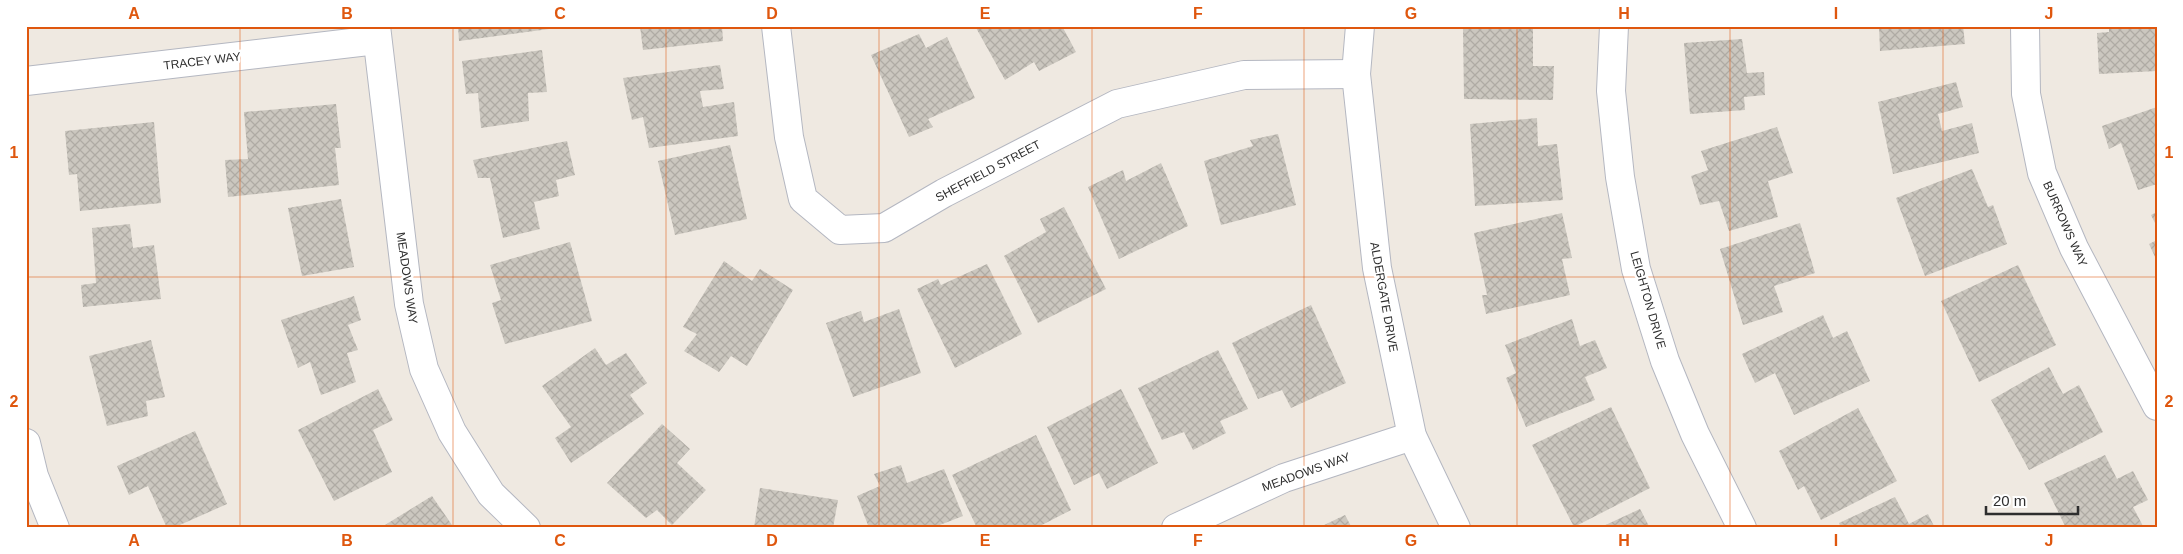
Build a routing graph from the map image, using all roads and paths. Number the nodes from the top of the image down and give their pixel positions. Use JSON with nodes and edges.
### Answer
{"nodes":[{"id":1,"x":776,"y":26,"type":"edge"},
{"id":2,"x":1360,"y":26,"type":"edge"},
{"id":3,"x":1614,"y":26,"type":"edge"},
{"id":4,"x":2025,"y":26,"type":"edge"},
{"id":5,"x":377,"y":33,"type":"edge"},
{"id":6,"x":1356,"y":74,"type":"junction"},
{"id":7,"x":26,"y":81,"type":"edge"},
{"id":8,"x":2157,"y":406,"type":"edge"},
{"id":9,"x":1412,"y":436,"type":"junction"},
{"id":10,"x":26,"y":443,"type":"edge"},
{"id":11,"x":55,"y":528,"type":"edge"},
{"id":12,"x":526,"y":528,"type":"edge"},
{"id":13,"x":1176,"y":528,"type":"edge"},
{"id":14,"x":1456,"y":528,"type":"edge"},
{"id":15,"x":1742,"y":528,"type":"edge"}],
"edges":[{"from":1,"to":6,"type":"street","name":"SHEFFIELD STREET"},
{"from":2,"to":6,"type":"street","name":"ALDERGATE DRIVE"},
{"from":3,"to":15,"type":"street","name":"LEIGHTON DRIVE"},
{"from":4,"to":8,"type":"street","name":"BURROWS WAY"},
{"from":5,"to":7,"type":"street","name":"TRACEY WAY"},
{"from":5,"to":12,"type":"street","name":"MEADOWS WAY"},
{"from":6,"to":9,"type":"street","name":"ALDERGATE DRIVE"},
{"from":9,"to":13,"type":"street","name":"MEADOWS WAY"},
{"from":9,"to":14,"type":"street","name":"ALDERGATE DRIVE"},
{"from":10,"to":11,"type":"street"}]}
